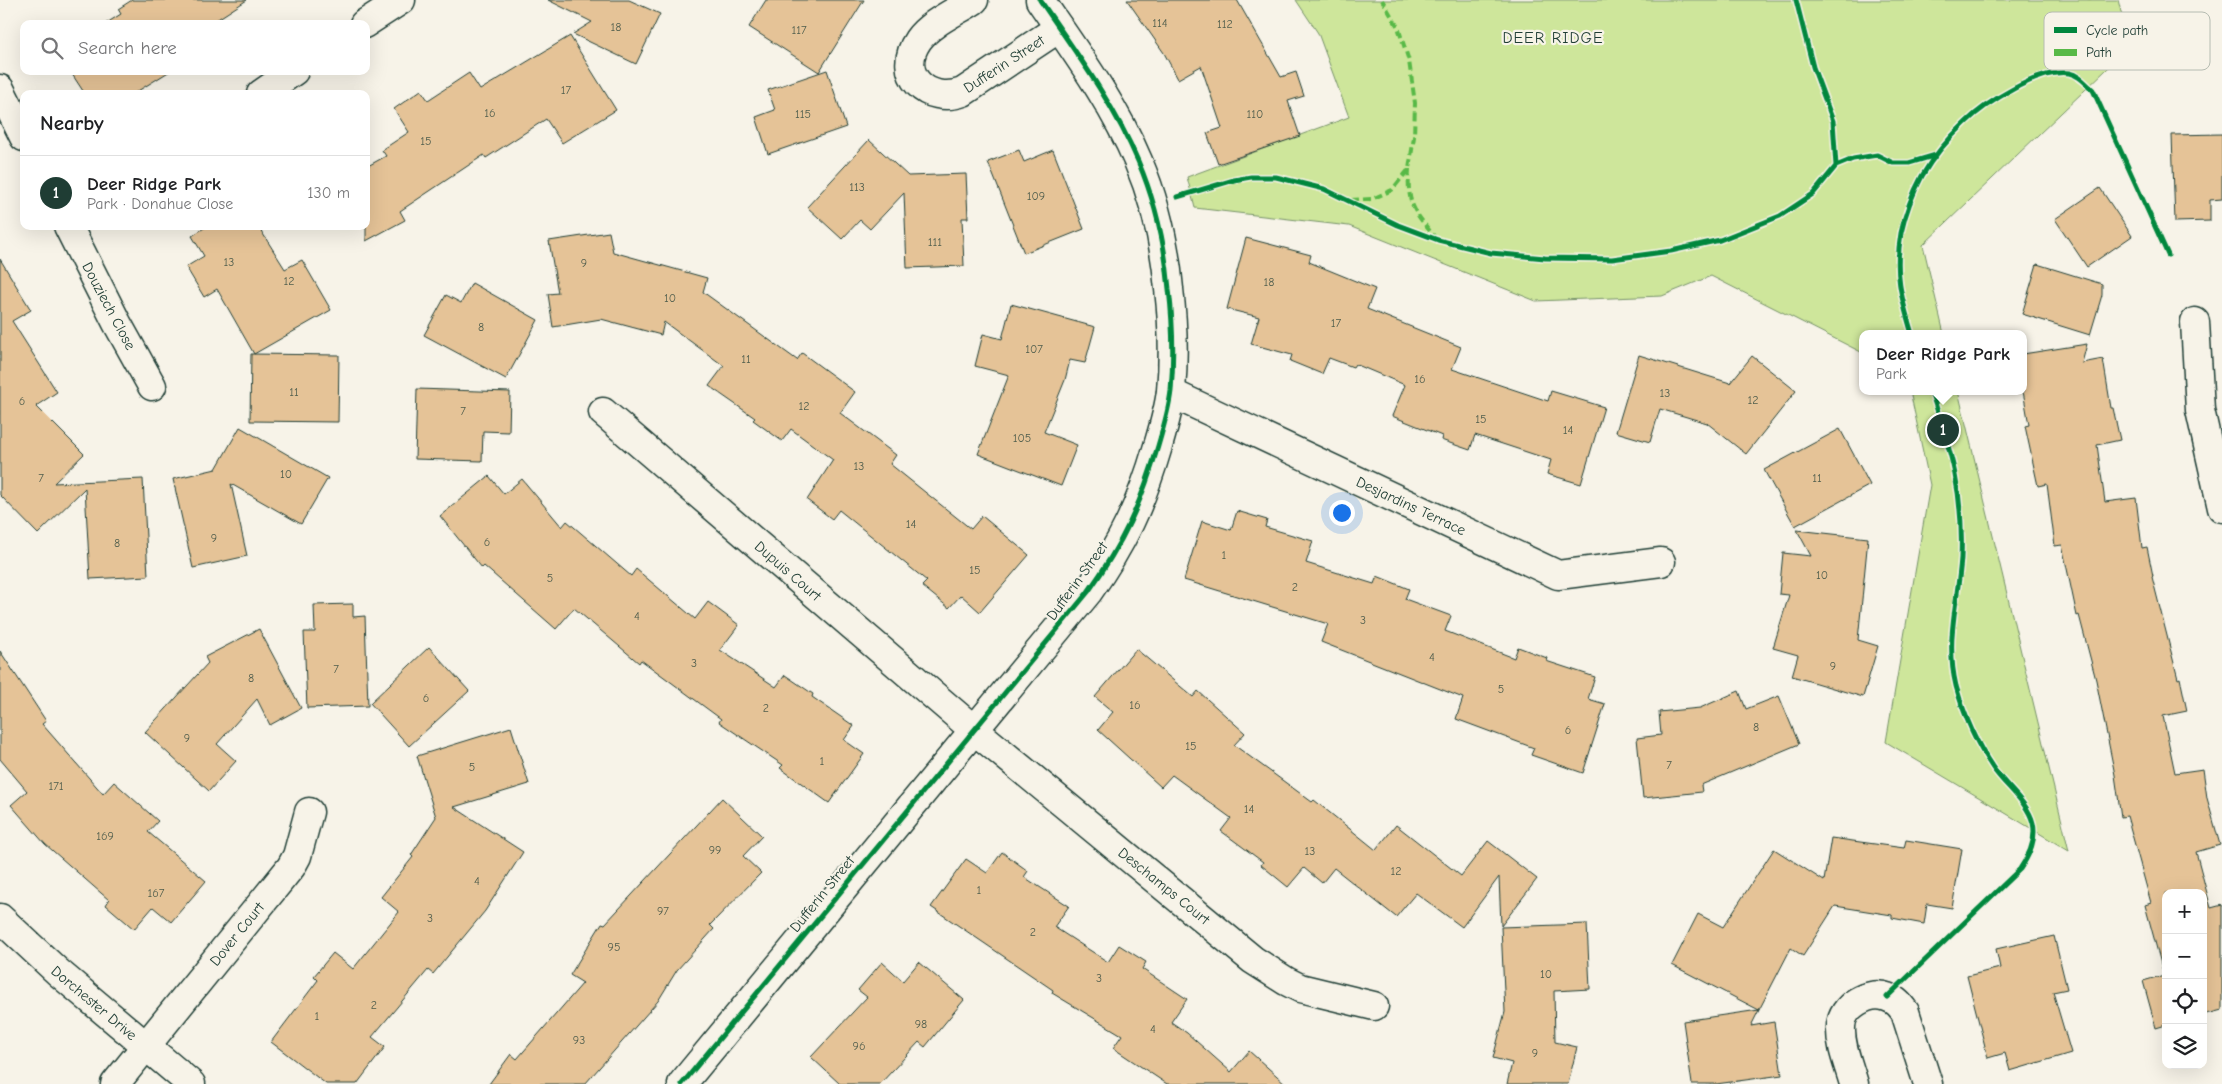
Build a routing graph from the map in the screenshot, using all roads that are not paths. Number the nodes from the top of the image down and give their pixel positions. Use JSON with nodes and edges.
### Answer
{"nodes":[{"id":1,"x":401,"y":0,"type":"edge"},
{"id":2,"x":974,"y":0,"type":"edge"},
{"id":3,"x":1040,"y":0,"type":"edge"},
{"id":4,"x":370,"y":20,"type":"edge"},
{"id":5,"x":1059,"y":28,"type":"junction"},
{"id":6,"x":288,"y":75,"type":"edge"},
{"id":7,"x":0,"y":89,"type":"edge"},
{"id":8,"x":267,"y":90,"type":"edge"},
{"id":9,"x":20,"y":129,"type":"edge"},
{"id":10,"x":70,"y":230,"type":"edge"},
{"id":11,"x":2195,"y":322,"type":"dead end"},
{"id":12,"x":152,"y":386,"type":"dead end"},
{"id":13,"x":1170,"y":393,"type":"junction"},
{"id":14,"x":603,"y":412,"type":"dead end"},
{"id":15,"x":2222,"y":508,"type":"edge"},
{"id":16,"x":1661,"y":562,"type":"dead end"},
{"id":17,"x":973,"y":730,"type":"junction"},
{"id":18,"x":309,"y":812,"type":"dead end"},
{"id":19,"x":0,"y":918,"type":"edge"},
{"id":20,"x":1374,"y":1006,"type":"dead end"},
{"id":21,"x":146,"y":1046,"type":"junction"},
{"id":22,"x":115,"y":1084,"type":"edge"},
{"id":23,"x":192,"y":1084,"type":"edge"},
{"id":24,"x":682,"y":1084,"type":"edge"},
{"id":25,"x":1854,"y":1084,"type":"edge"},
{"id":26,"x":1928,"y":1084,"type":"edge"}],
"edges":[{"from":1,"to":4,"type":"street"},
{"from":2,"to":5,"type":"street","name":"Dufferin Street"},
{"from":3,"to":5,"type":"street","name":"Dufferin Street"},
{"from":5,"to":13,"type":"street","name":"Dufferin Street"},
{"from":6,"to":8,"type":"street"},
{"from":7,"to":9,"type":"street"},
{"from":10,"to":12,"type":"street","name":"Douziech Close"},
{"from":11,"to":15,"type":"street"},
{"from":13,"to":16,"type":"street","name":"Desjardins Terrace"},
{"from":13,"to":17,"type":"street","name":"Dufferin Street"},
{"from":14,"to":17,"type":"street","name":"Dupuis Court"},
{"from":17,"to":20,"type":"street","name":"Deschamps Court"},
{"from":17,"to":24,"type":"street","name":"Dufferin Street"},
{"from":18,"to":21,"type":"street","name":"Dover Court"},
{"from":19,"to":21,"type":"street","name":"Dorchester Drive"},
{"from":21,"to":22,"type":"street","name":"Dover Court"},
{"from":21,"to":23,"type":"street","name":"Dorchester Drive"},
{"from":25,"to":26,"type":"street"}]}
